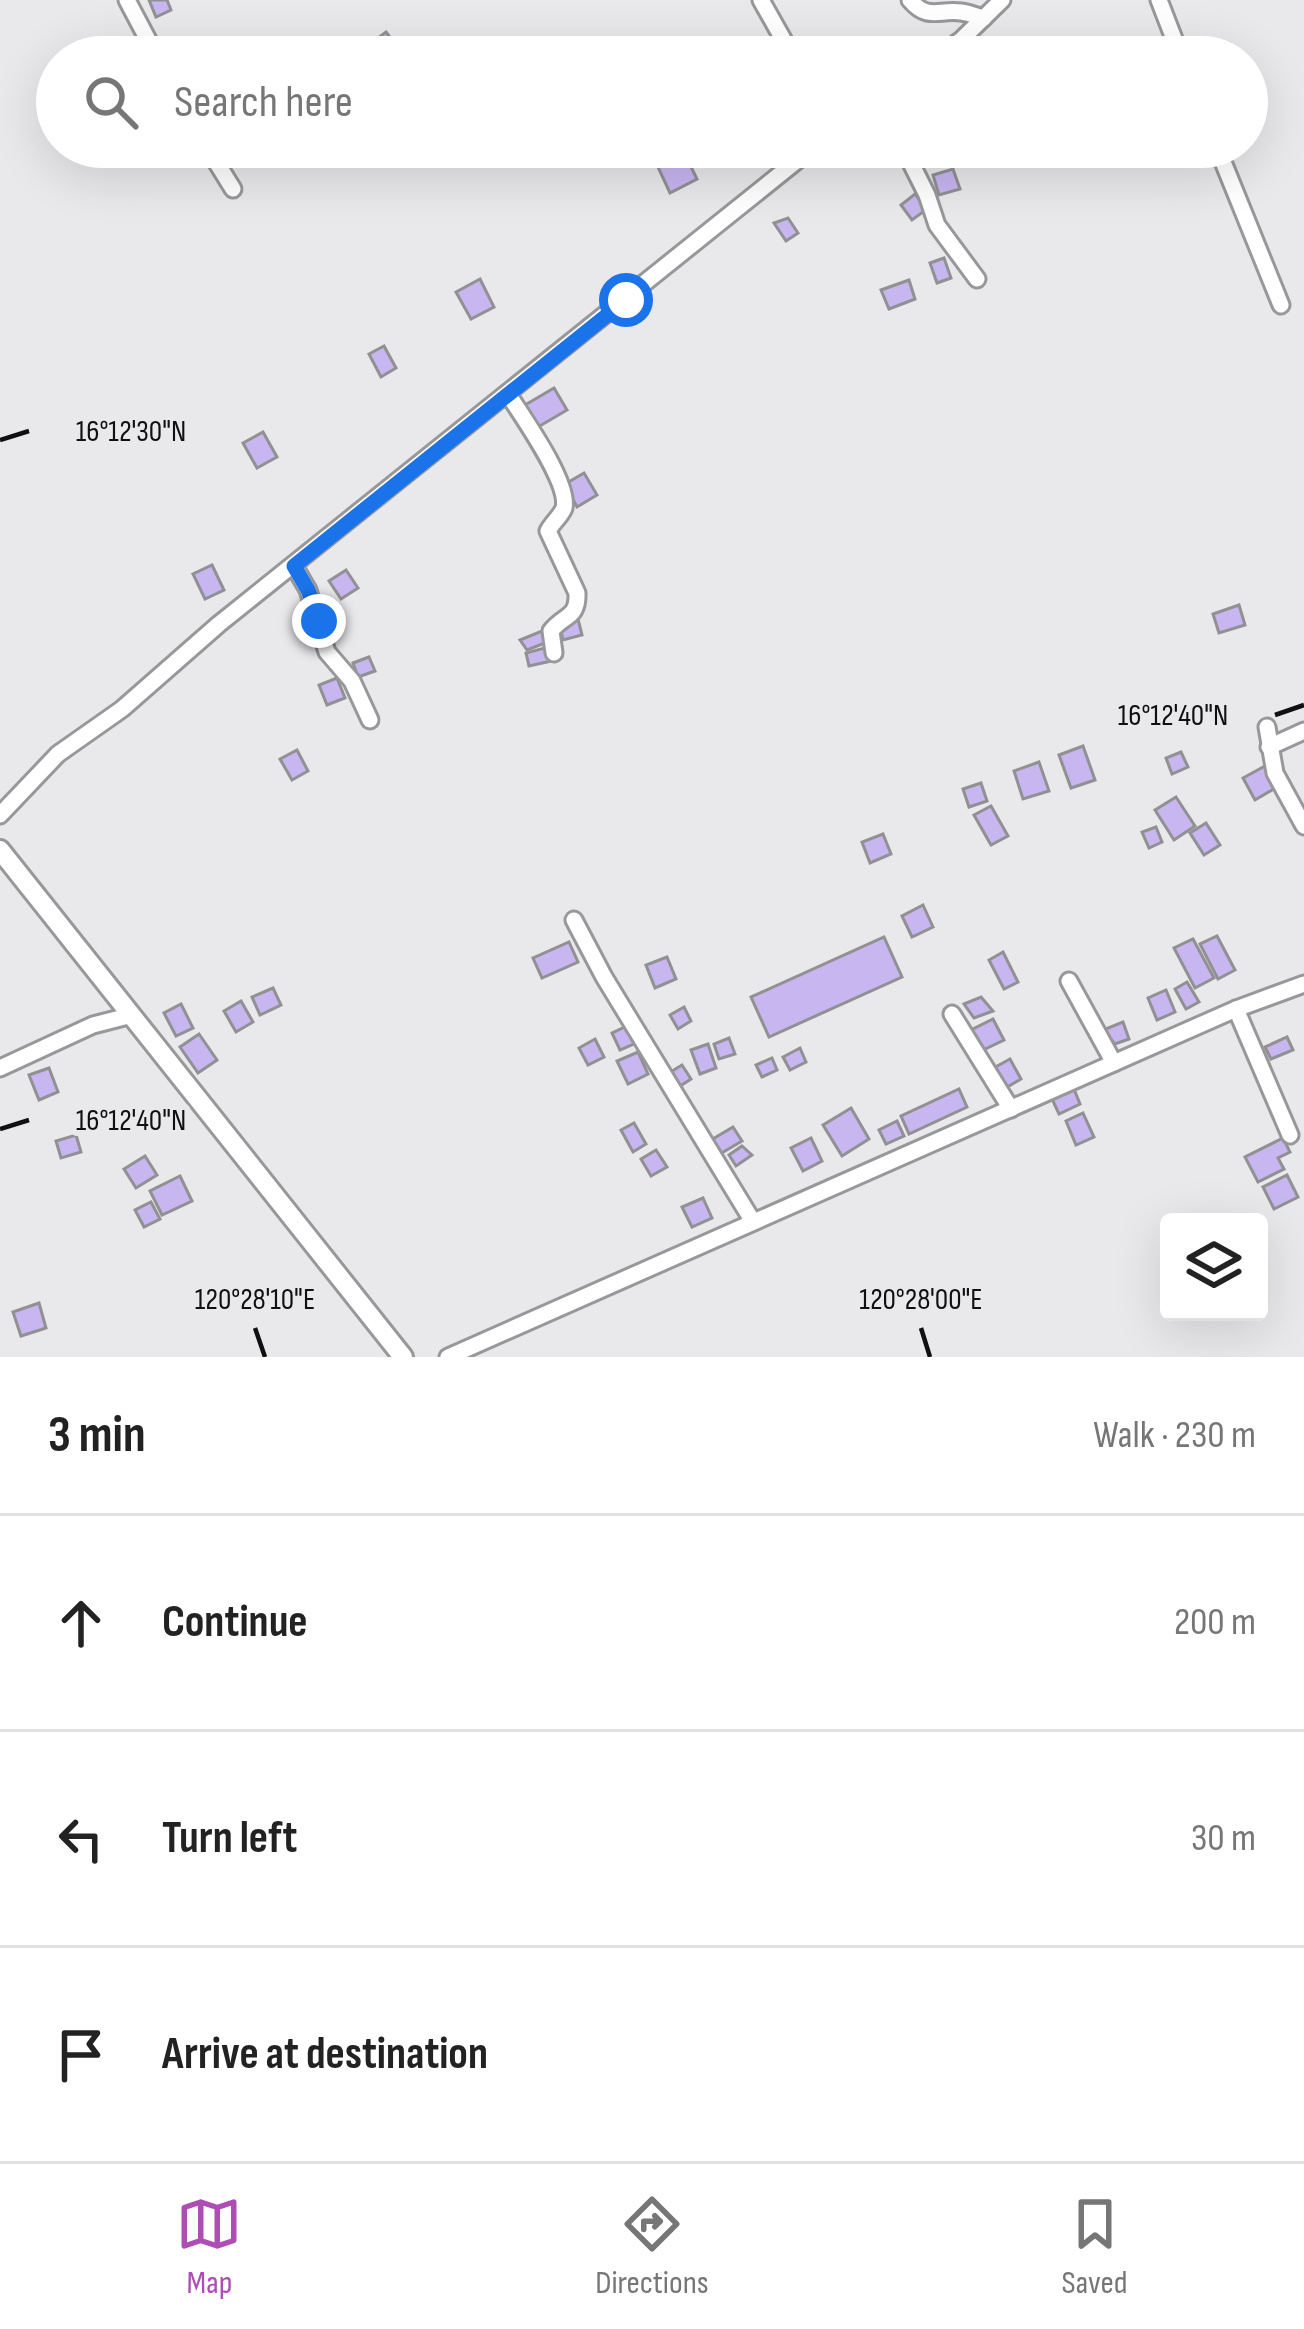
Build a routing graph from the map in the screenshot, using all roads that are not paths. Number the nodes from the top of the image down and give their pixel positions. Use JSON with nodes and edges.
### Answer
{"nodes":[{"id":1,"x":127,"y":0,"type":"edge"},
{"id":2,"x":761,"y":0,"type":"edge"},
{"id":3,"x":910,"y":0,"type":"edge"},
{"id":4,"x":1002,"y":0,"type":"edge"},
{"id":5,"x":1159,"y":0,"type":"edge"},
{"id":6,"x":984,"y":18,"type":"junction"},
{"id":7,"x":146,"y":36,"type":"edge"},
{"id":8,"x":781,"y":36,"type":"edge"},
{"id":9,"x":965,"y":36,"type":"edge"},
{"id":10,"x":1173,"y":36,"type":"edge"},
{"id":11,"x":220,"y":168,"type":"edge"},
{"id":12,"x":788,"y":168,"type":"edge"},
{"id":13,"x":913,"y":168,"type":"edge"},
{"id":14,"x":1226,"y":168,"type":"edge"},
{"id":15,"x":233,"y":189,"type":"dead end"},
{"id":16,"x":977,"y":279,"type":"dead end"},
{"id":17,"x":1281,"y":305,"type":"dead end"},
{"id":18,"x":508,"y":394,"type":"junction"},
{"id":19,"x":294,"y":566,"type":"junction"},
{"id":20,"x":554,"y":653,"type":"dead end"},
{"id":21,"x":370,"y":720,"type":"dead end"},
{"id":22,"x":1267,"y":727,"type":"dead end"},
{"id":23,"x":1304,"y":731,"type":"edge"},
{"id":24,"x":1269,"y":747,"type":"junction"},
{"id":25,"x":0,"y":815,"type":"edge"},
{"id":26,"x":1304,"y":826,"type":"edge"},
{"id":27,"x":3,"y":858,"type":"edge"},
{"id":28,"x":574,"y":920,"type":"dead end"},
{"id":29,"x":1069,"y":981,"type":"dead end"},
{"id":30,"x":1304,"y":984,"type":"edge"},
{"id":31,"x":1236,"y":1009,"type":"junction"},
{"id":32,"x":952,"y":1014,"type":"dead end"},
{"id":33,"x":132,"y":1015,"type":"junction"},
{"id":34,"x":1114,"y":1063,"type":"junction"},
{"id":35,"x":0,"y":1068,"type":"edge"},
{"id":36,"x":1011,"y":1109,"type":"junction"},
{"id":37,"x":1290,"y":1135,"type":"dead end"},
{"id":38,"x":752,"y":1220,"type":"junction"},
{"id":39,"x":403,"y":1357,"type":"edge"},
{"id":40,"x":448,"y":1357,"type":"edge"}],
"edges":[{"from":1,"to":7,"type":"street"},
{"from":2,"to":8,"type":"street"},
{"from":3,"to":6,"type":"street"},
{"from":4,"to":6,"type":"street"},
{"from":5,"to":10,"type":"street"},
{"from":6,"to":9,"type":"street"},
{"from":11,"to":15,"type":"street"},
{"from":12,"to":18,"type":"street"},
{"from":13,"to":16,"type":"street"},
{"from":14,"to":17,"type":"street"},
{"from":18,"to":19,"type":"street"},
{"from":18,"to":20,"type":"street"},
{"from":19,"to":21,"type":"street"},
{"from":19,"to":25,"type":"street"},
{"from":22,"to":24,"type":"street"},
{"from":23,"to":24,"type":"street"},
{"from":24,"to":26,"type":"street"},
{"from":27,"to":33,"type":"street"},
{"from":28,"to":38,"type":"street"},
{"from":29,"to":34,"type":"street"},
{"from":30,"to":31,"type":"street"},
{"from":31,"to":34,"type":"street"},
{"from":31,"to":37,"type":"street"},
{"from":32,"to":36,"type":"street"},
{"from":33,"to":35,"type":"street"},
{"from":33,"to":39,"type":"street"},
{"from":34,"to":36,"type":"street"},
{"from":36,"to":38,"type":"street"},
{"from":38,"to":40,"type":"street"}]}
